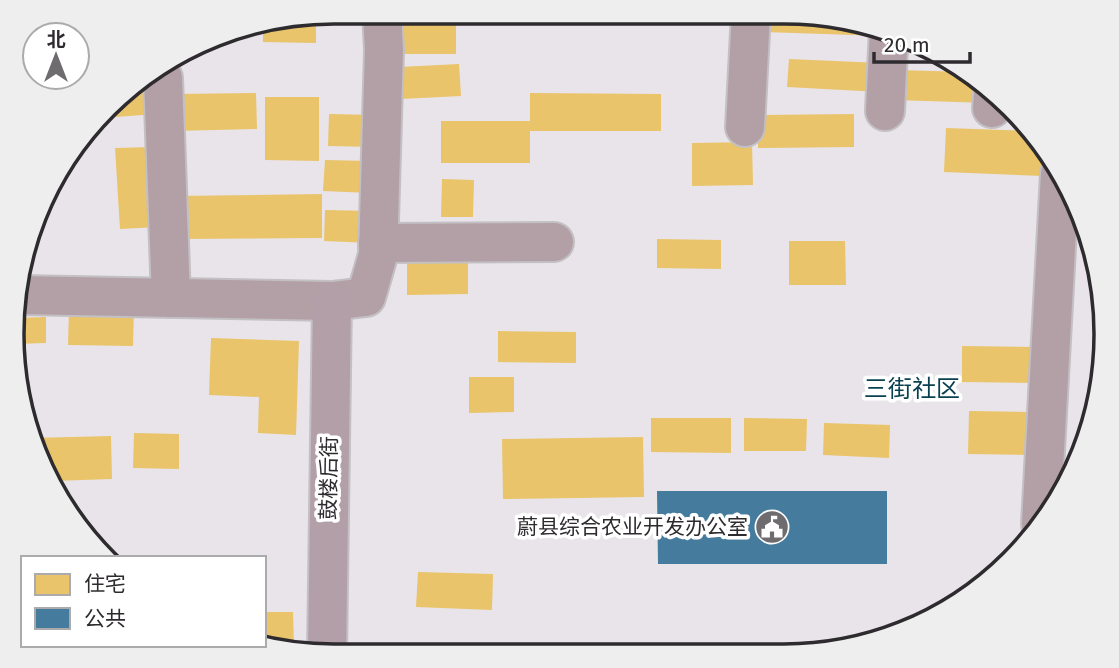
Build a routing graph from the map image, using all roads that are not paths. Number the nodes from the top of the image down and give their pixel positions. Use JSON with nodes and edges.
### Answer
{"nodes":[{"id":1,"x":383,"y":24,"type":"edge"},
{"id":2,"x":750,"y":24,"type":"edge"},
{"id":3,"x":888,"y":43,"type":"edge"},
{"id":4,"x":163,"y":78,"type":"dead end"},
{"id":5,"x":885,"y":111,"type":"dead end"},
{"id":6,"x":745,"y":127,"type":"dead end"},
{"id":7,"x":1059,"y":190,"type":"edge"},
{"id":8,"x":554,"y":242,"type":"dead end"},
{"id":9,"x":378,"y":243,"type":"junction"},
{"id":10,"x":27,"y":295,"type":"edge"},
{"id":11,"x":171,"y":298,"type":"junction"},
{"id":12,"x":332,"y":301,"type":"junction"},
{"id":13,"x":1042,"y":506,"type":"edge"},
{"id":14,"x":327,"y":644,"type":"edge"}],
"edges":[{"from":1,"to":9,"type":"street"},
{"from":2,"to":6,"type":"street"},
{"from":3,"to":5,"type":"street"},
{"from":4,"to":11,"type":"street"},
{"from":7,"to":13,"type":"street"},
{"from":8,"to":9,"type":"street"},
{"from":9,"to":12,"type":"street"},
{"from":10,"to":11,"type":"street"},
{"from":11,"to":12,"type":"street"},
{"from":12,"to":14,"type":"main road","name":"鼓楼后街"}]}
